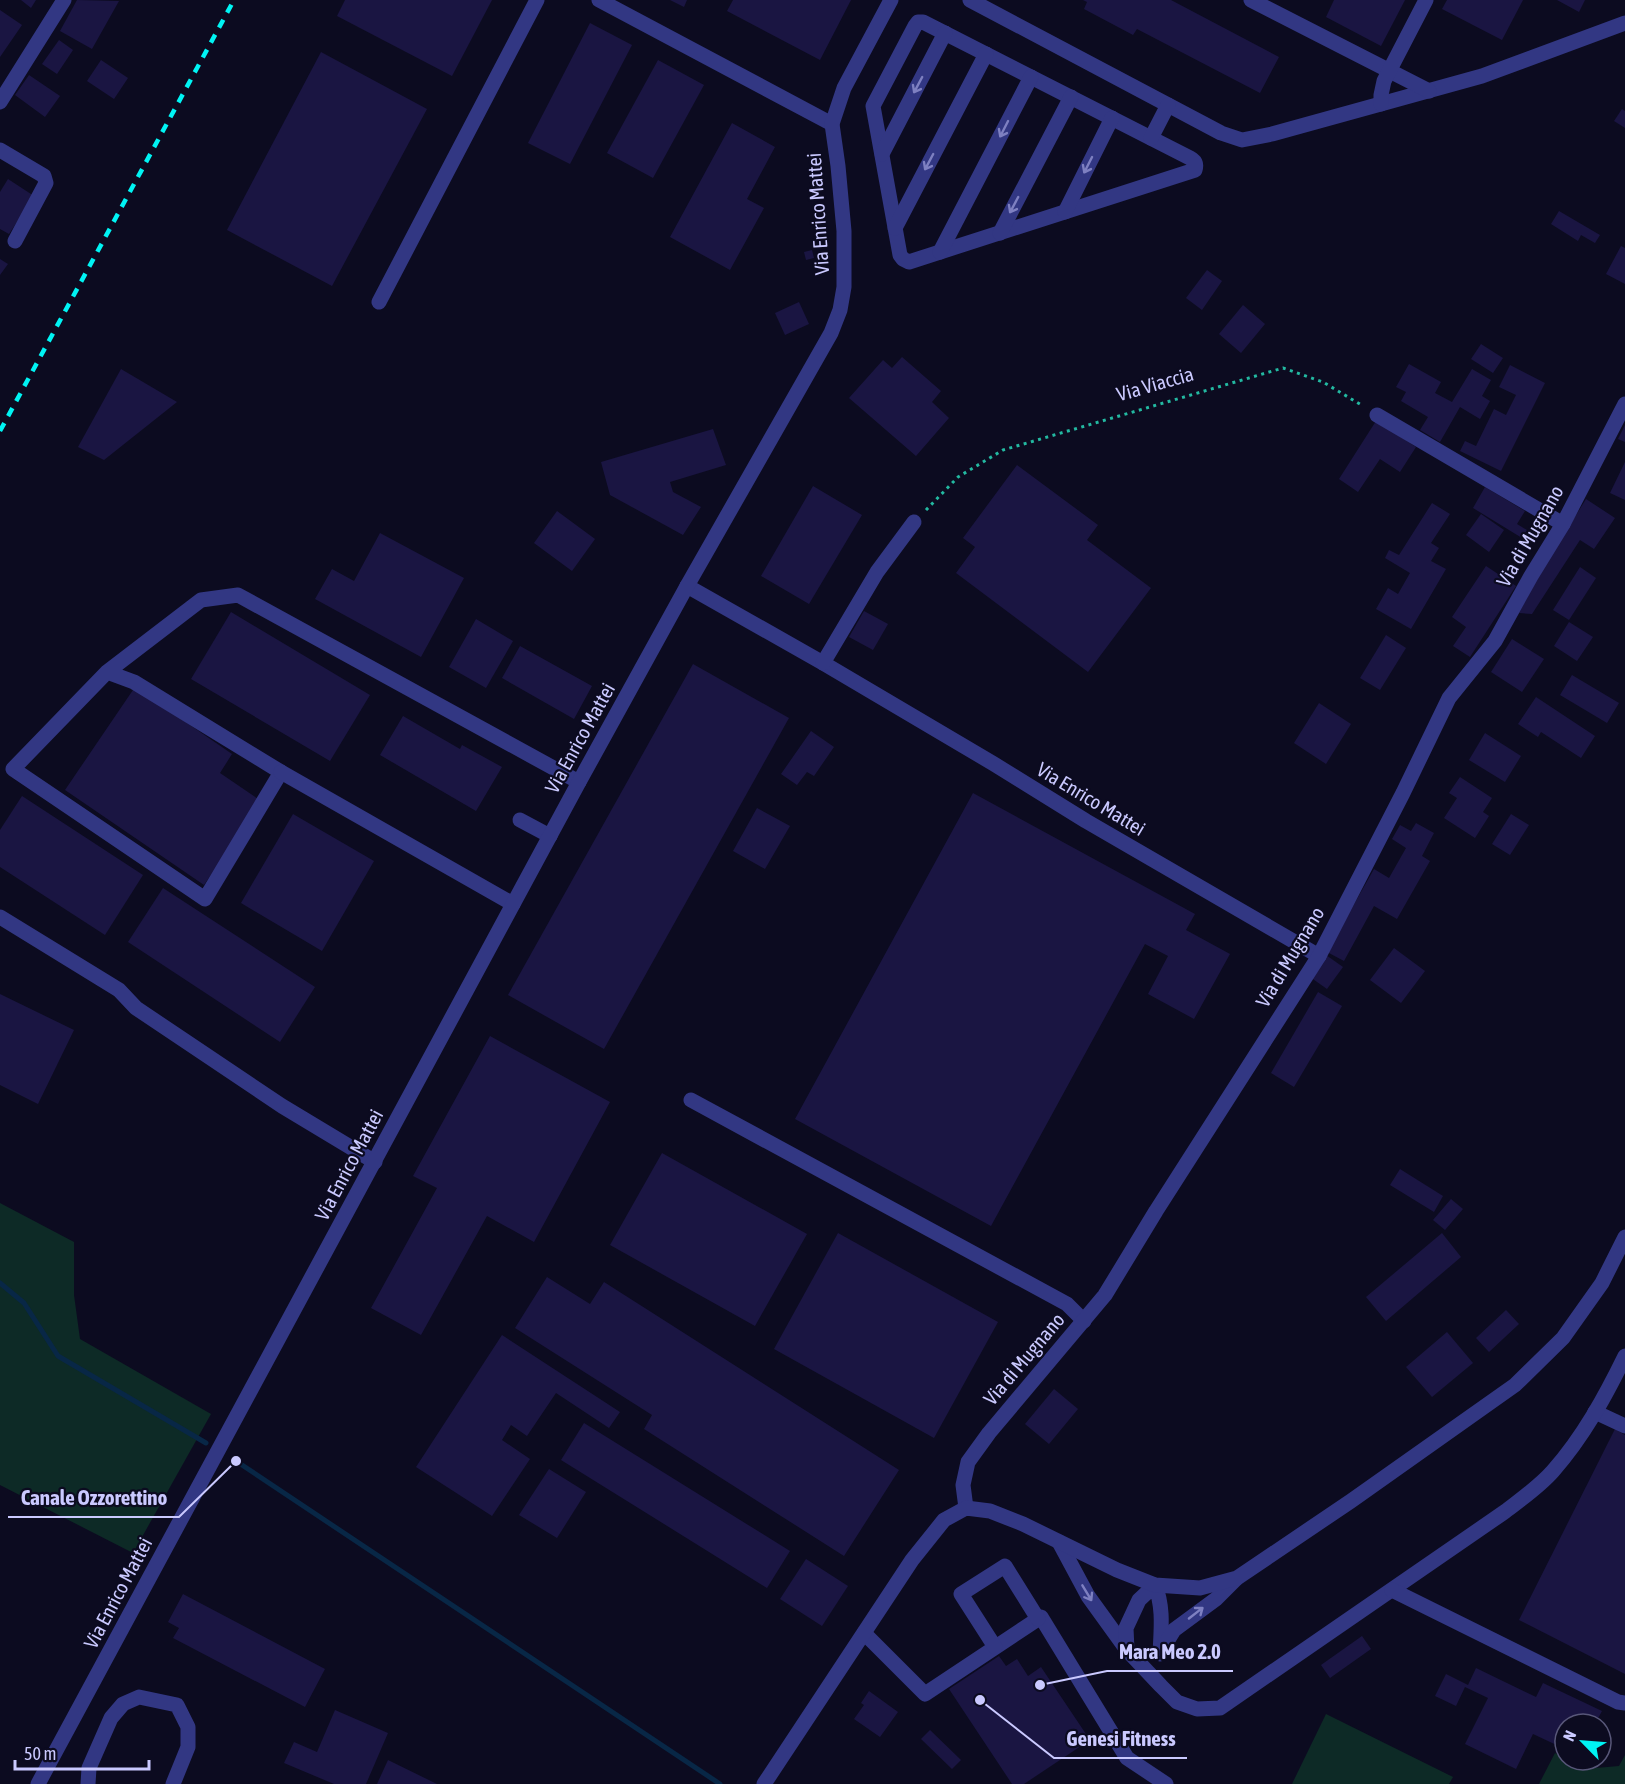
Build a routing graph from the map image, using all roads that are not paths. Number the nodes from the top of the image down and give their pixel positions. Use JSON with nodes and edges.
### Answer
{"nodes":[{"id":1,"x":64,"y":0,"type":"edge"},
{"id":2,"x":537,"y":0,"type":"edge"},
{"id":3,"x":598,"y":0,"type":"edge"},
{"id":4,"x":891,"y":0,"type":"edge"},
{"id":5,"x":970,"y":0,"type":"edge"},
{"id":6,"x":1251,"y":0,"type":"edge"},
{"id":7,"x":1426,"y":0,"type":"edge"},
{"id":8,"x":1625,"y":23,"type":"edge"},
{"id":9,"x":945,"y":33,"type":"junction"},
{"id":10,"x":986,"y":54,"type":"junction"},
{"id":11,"x":1389,"y":70,"type":"junction"},
{"id":12,"x":1031,"y":77,"type":"junction"},
{"id":13,"x":1429,"y":91,"type":"junction"},
{"id":14,"x":1071,"y":97,"type":"junction"},
{"id":15,"x":0,"y":102,"type":"edge"},
{"id":16,"x":1382,"y":104,"type":"junction"},
{"id":17,"x":1168,"y":105,"type":"junction"},
{"id":18,"x":1112,"y":118,"type":"junction"},
{"id":19,"x":832,"y":124,"type":"junction"},
{"id":20,"x":1151,"y":138,"type":"junction"},
{"id":21,"x":0,"y":150,"type":"edge"},
{"id":22,"x":882,"y":154,"type":"junction"},
{"id":23,"x":1065,"y":212,"type":"junction"},
{"id":24,"x":895,"y":228,"type":"junction"},
{"id":25,"x":1000,"y":233,"type":"junction"},
{"id":26,"x":15,"y":241,"type":"dead end"},
{"id":27,"x":940,"y":252,"type":"junction"},
{"id":28,"x":379,"y":302,"type":"dead end"},
{"id":29,"x":1625,"y":404,"type":"edge"},
{"id":30,"x":1377,"y":415,"type":"road end"},
{"id":31,"x":914,"y":522,"type":"road end"},
{"id":32,"x":1563,"y":524,"type":"junction"},
{"id":33,"x":687,"y":586,"type":"junction"},
{"id":34,"x":823,"y":663,"type":"junction"},
{"id":35,"x":107,"y":672,"type":"junction"},
{"id":36,"x":281,"y":772,"type":"junction"},
{"id":37,"x":579,"y":782,"type":"junction"},
{"id":38,"x":520,"y":820,"type":"dead end"},
{"id":39,"x":550,"y":836,"type":"junction"},
{"id":40,"x":513,"y":904,"type":"junction"},
{"id":41,"x":0,"y":917,"type":"edge"},
{"id":42,"x":1319,"y":956,"type":"junction"},
{"id":43,"x":691,"y":1100,"type":"dead end"},
{"id":44,"x":375,"y":1162,"type":"junction"},
{"id":45,"x":1625,"y":1237,"type":"edge"},
{"id":46,"x":1084,"y":1321,"type":"junction"},
{"id":47,"x":1625,"y":1356,"type":"edge"},
{"id":48,"x":1595,"y":1412,"type":"junction"},
{"id":49,"x":1625,"y":1426,"type":"edge"},
{"id":50,"x":966,"y":1508,"type":"junction"},
{"id":51,"x":1059,"y":1542,"type":"junction"},
{"id":52,"x":1238,"y":1578,"type":"junction"},
{"id":53,"x":1155,"y":1585,"type":"junction"},
{"id":54,"x":1392,"y":1590,"type":"junction"},
{"id":55,"x":1038,"y":1619,"type":"junction"},
{"id":56,"x":864,"y":1633,"type":"junction"},
{"id":57,"x":995,"y":1647,"type":"junction"},
{"id":58,"x":1127,"y":1650,"type":"junction"},
{"id":59,"x":1160,"y":1654,"type":"junction"},
{"id":60,"x":1154,"y":1677,"type":"junction"},
{"id":61,"x":1625,"y":1703,"type":"edge"},
{"id":62,"x":49,"y":1765,"type":"junction"},
{"id":63,"x":38,"y":1784,"type":"edge"},
{"id":64,"x":45,"y":1784,"type":"edge"},
{"id":65,"x":88,"y":1784,"type":"edge"},
{"id":66,"x":173,"y":1784,"type":"edge"},
{"id":67,"x":764,"y":1784,"type":"edge"},
{"id":68,"x":1166,"y":1784,"type":"edge"}],
"edges":[{"from":1,"to":15,"type":"street"},
{"from":2,"to":28,"type":"street"},
{"from":3,"to":19,"type":"street","name":"Via Enrico Mattei"},
{"from":4,"to":19,"type":"street","name":"Via Enrico Mattei"},
{"from":5,"to":17,"type":"street"},
{"from":6,"to":11,"type":"street"},
{"from":7,"to":11,"type":"street"},
{"from":8,"to":13,"type":"street"},
{"from":9,"to":10,"type":"street"},
{"from":9,"to":22,"type":"street","one_way":true},
{"from":9,"to":22,"type":"street"},
{"from":10,"to":12,"type":"street"},
{"from":10,"to":24,"type":"street","one_way":true},
{"from":11,"to":13,"type":"street"},
{"from":11,"to":16,"type":"street"},
{"from":12,"to":14,"type":"street"},
{"from":12,"to":27,"type":"street","one_way":true},
{"from":13,"to":16,"type":"street"},
{"from":14,"to":18,"type":"street"},
{"from":14,"to":25,"type":"street","one_way":true},
{"from":16,"to":17,"type":"street"},
{"from":17,"to":20,"type":"street"},
{"from":18,"to":20,"type":"street"},
{"from":18,"to":23,"type":"street","one_way":true},
{"from":19,"to":33,"type":"street","name":"Via Enrico Mattei"},
{"from":20,"to":23,"type":"street"},
{"from":21,"to":26,"type":"street"},
{"from":22,"to":24,"type":"street"},
{"from":23,"to":25,"type":"street"},
{"from":24,"to":27,"type":"street"},
{"from":25,"to":27,"type":"street"},
{"from":29,"to":32,"type":"street","name":"Via di Mugnano"},
{"from":30,"to":32,"type":"street"},
{"from":31,"to":34,"type":"street"},
{"from":32,"to":42,"type":"street","name":"Via di Mugnano"},
{"from":33,"to":34,"type":"street","name":"Via Enrico Mattei"},
{"from":33,"to":37,"type":"street","name":"Via Enrico Mattei"},
{"from":34,"to":42,"type":"street","name":"Via Enrico Mattei"},
{"from":35,"to":36,"type":"street"},
{"from":35,"to":36,"type":"street"},
{"from":35,"to":37,"type":"street"},
{"from":36,"to":40,"type":"street"},
{"from":37,"to":39,"type":"street","name":"Via Enrico Mattei"},
{"from":38,"to":39,"type":"street"},
{"from":39,"to":40,"type":"street","name":"Via Enrico Mattei"},
{"from":40,"to":44,"type":"street","name":"Via Enrico Mattei"},
{"from":41,"to":44,"type":"street"},
{"from":42,"to":46,"type":"street","name":"Via di Mugnano"},
{"from":43,"to":46,"type":"street"},
{"from":44,"to":62,"type":"street","name":"Via Enrico Mattei"},
{"from":45,"to":52,"type":"street"},
{"from":46,"to":50,"type":"street","name":"Via di Mugnano"},
{"from":47,"to":48,"type":"street"},
{"from":48,"to":49,"type":"street"},
{"from":48,"to":54,"type":"street"},
{"from":50,"to":51,"type":"street"},
{"from":50,"to":56,"type":"street"},
{"from":51,"to":53,"type":"street"},
{"from":51,"to":58,"type":"street","one_way":true},
{"from":52,"to":53,"type":"street"},
{"from":59,"to":52,"type":"street","one_way":true},
{"from":53,"to":58,"type":"street"},
{"from":53,"to":59,"type":"street"},
{"from":54,"to":60,"type":"street"},
{"from":54,"to":61,"type":"street"},
{"from":55,"to":57,"type":"street"},
{"from":55,"to":57,"type":"street"},
{"from":55,"to":68,"type":"street"},
{"from":56,"to":57,"type":"street"},
{"from":56,"to":67,"type":"street"},
{"from":58,"to":60,"type":"street"},
{"from":59,"to":60,"type":"street"},
{"from":62,"to":63,"type":"street","name":"Via Enrico Mattei"},
{"from":62,"to":64,"type":"street","name":"Via Enrico Mattei"},
{"from":65,"to":66,"type":"street"}]}
